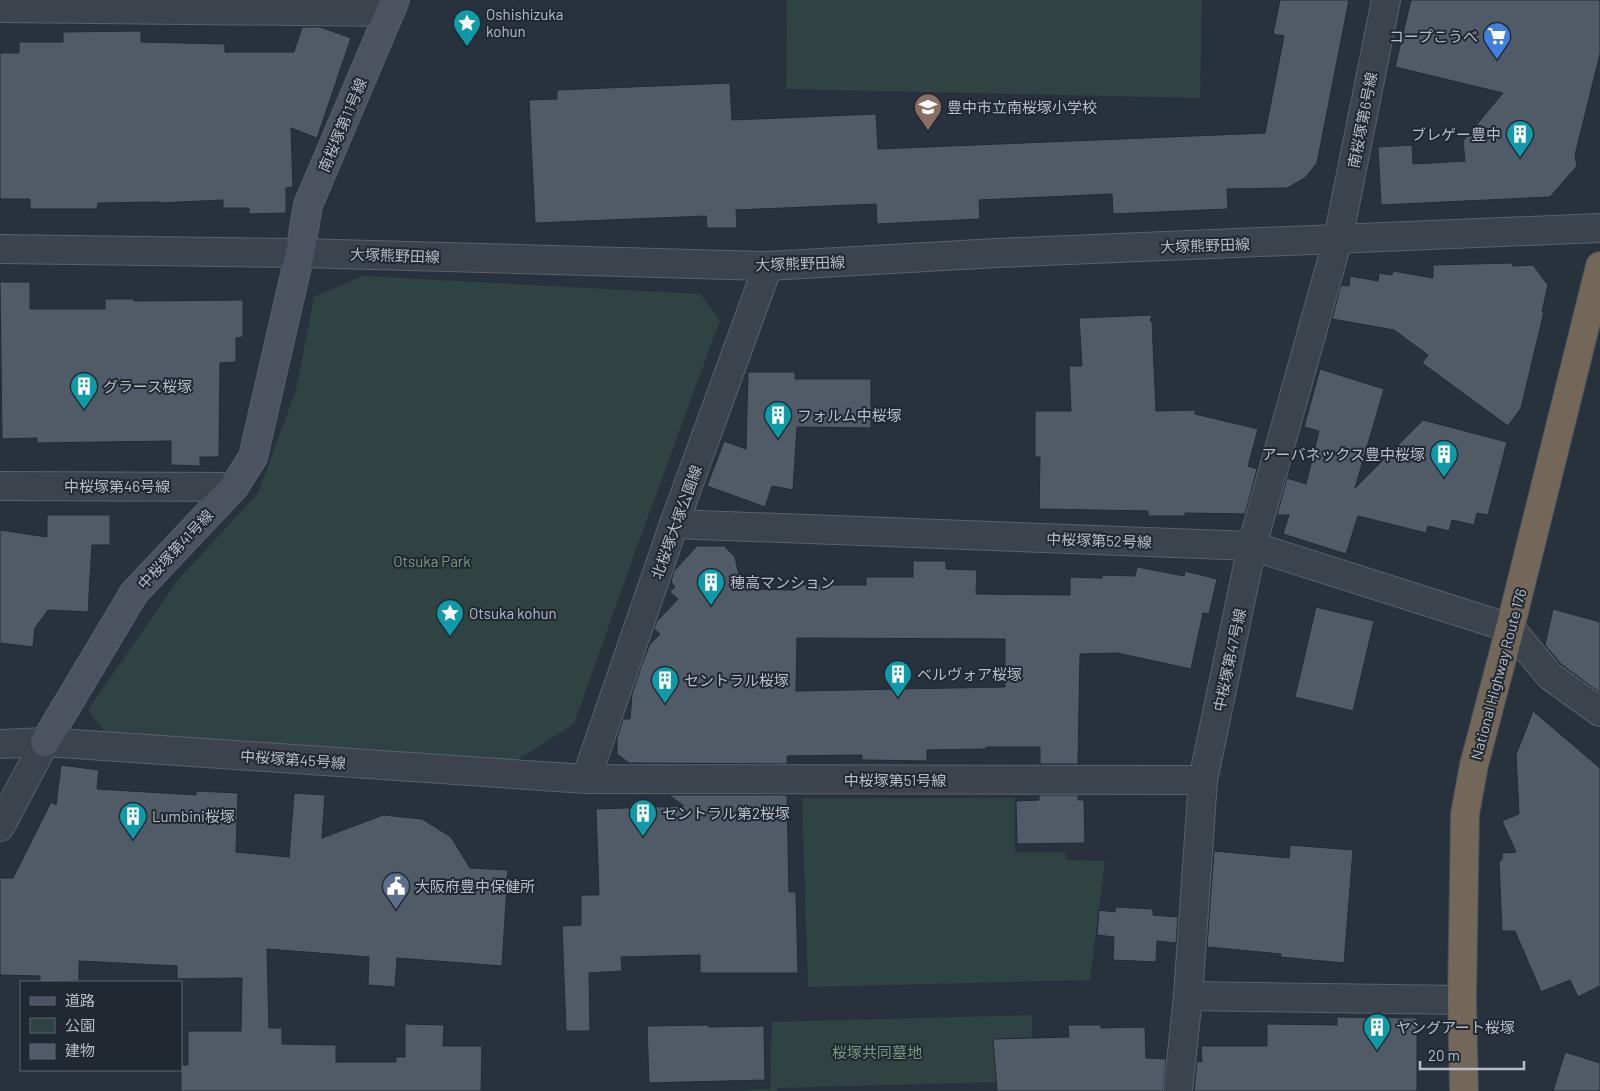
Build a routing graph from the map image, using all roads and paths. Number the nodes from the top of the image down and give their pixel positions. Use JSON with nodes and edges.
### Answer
{"nodes":[{"id":1,"x":1386,"y":0,"type":"edge"},
{"id":2,"x":392,"y":6,"type":"edge"},
{"id":3,"x":0,"y":8,"type":"edge"},
{"id":4,"x":1600,"y":228,"type":"edge"},
{"id":5,"x":1338,"y":239,"type":"junction"},
{"id":6,"x":0,"y":249,"type":"edge"},
{"id":7,"x":300,"y":253,"type":"junction"},
{"id":8,"x":768,"y":266,"type":"junction"},
{"id":9,"x":1600,"y":266,"type":"edge"},
{"id":10,"x":0,"y":486,"type":"edge"},
{"id":11,"x":234,"y":486,"type":"junction"},
{"id":12,"x":674,"y":524,"type":"junction"},
{"id":13,"x":1252,"y":546,"type":"junction"},
{"id":14,"x":1510,"y":628,"type":"junction"},
{"id":15,"x":1600,"y":712,"type":"edge"},
{"id":16,"x":45,"y":742,"type":"junction"},
{"id":17,"x":0,"y":744,"type":"edge"},
{"id":18,"x":586,"y":779,"type":"junction"},
{"id":19,"x":1204,"y":780,"type":"junction"},
{"id":20,"x":0,"y":827,"type":"edge"},
{"id":21,"x":1188,"y":996,"type":"junction"},
{"id":22,"x":1462,"y":1000,"type":"junction"},
{"id":23,"x":1178,"y":1091,"type":"edge"},
{"id":24,"x":1464,"y":1091,"type":"edge"}],
"edges":[{"from":1,"to":5,"type":"street","name":"南桜塚第6号線"},
{"from":2,"to":3,"type":"street"},
{"from":2,"to":7,"type":"street","name":"南桜塚第11号線"},
{"from":4,"to":5,"type":"street","name":"大塚熊野田線"},
{"from":5,"to":8,"type":"street","name":"大塚熊野田線"},
{"from":5,"to":13,"type":"street","name":"中桜塚第47号線"},
{"from":6,"to":7,"type":"street","name":"大塚熊野田線"},
{"from":7,"to":8,"type":"street","name":"大塚熊野田線"},
{"from":7,"to":11,"type":"street","name":"中桜塚第41号線"},
{"from":8,"to":12,"type":"street","name":"北桜塚大塚公園線"},
{"from":9,"to":14,"type":"highway","name":"National Highway Route 176"},
{"from":10,"to":11,"type":"street","name":"中桜塚第46号線"},
{"from":11,"to":16,"type":"street","name":"中桜塚第41号線"},
{"from":12,"to":13,"type":"street","name":"中桜塚第52号線"},
{"from":12,"to":18,"type":"street","name":"北桜塚大塚公園線"},
{"from":13,"to":14,"type":"street","name":"中桜塚第52号線"},
{"from":13,"to":19,"type":"street","name":"中桜塚第47号線"},
{"from":14,"to":15,"type":"street"},
{"from":14,"to":22,"type":"highway","name":"National Highway Route 176"},
{"from":16,"to":17,"type":"street","name":"中桜塚第45号線"},
{"from":16,"to":18,"type":"street","name":"中桜塚第45号線"},
{"from":16,"to":20,"type":"street","name":"中桜塚第41号線"},
{"from":18,"to":19,"type":"street","name":"中桜塚第51号線"},
{"from":19,"to":21,"type":"street","name":"中桜塚第47号線"},
{"from":21,"to":22,"type":"street"},
{"from":21,"to":23,"type":"street","name":"中桜塚第47号線"},
{"from":22,"to":24,"type":"highway","name":"National Highway Route 176"}]}
